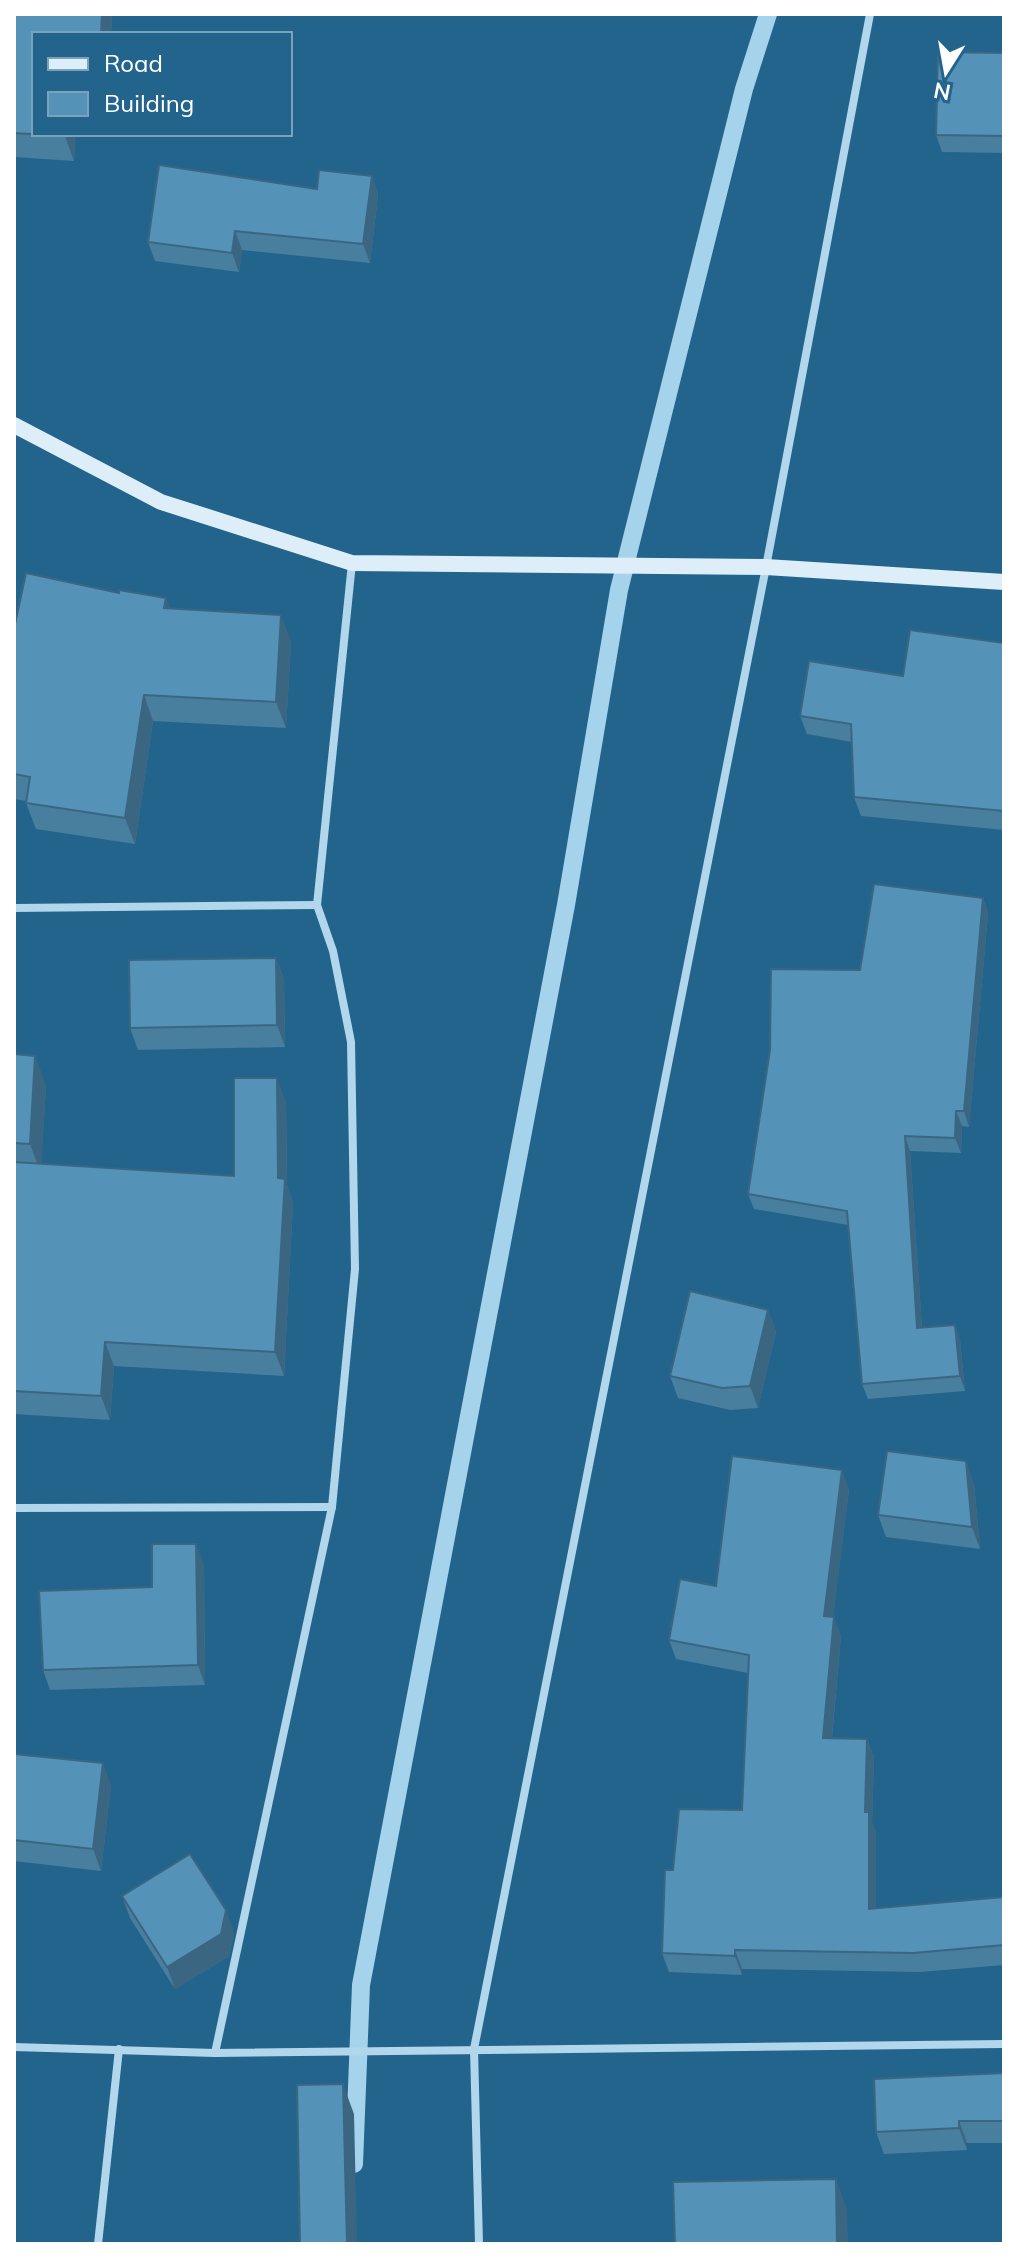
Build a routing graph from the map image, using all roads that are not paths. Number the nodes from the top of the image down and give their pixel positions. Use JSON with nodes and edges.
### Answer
{"nodes":[{"id":1,"x":870,"y":14,"type":"edge"},
{"id":2,"x":14,"y":425,"type":"edge"},
{"id":3,"x":352,"y":563,"type":"junction"},
{"id":4,"x":766,"y":567,"type":"junction"},
{"id":5,"x":1004,"y":582,"type":"edge"},
{"id":6,"x":317,"y":905,"type":"junction"},
{"id":7,"x":14,"y":908,"type":"edge"},
{"id":8,"x":332,"y":1507,"type":"junction"},
{"id":9,"x":14,"y":1508,"type":"edge"},
{"id":10,"x":1004,"y":2044,"type":"edge"},
{"id":11,"x":14,"y":2047,"type":"edge"},
{"id":12,"x":119,"y":2049,"type":"junction"},
{"id":13,"x":474,"y":2049,"type":"junction"},
{"id":14,"x":215,"y":2053,"type":"junction"},
{"id":15,"x":98,"y":2244,"type":"edge"},
{"id":16,"x":479,"y":2244,"type":"edge"}],
"edges":[{"from":1,"to":4,"type":"street"},
{"from":2,"to":3,"type":"street"},
{"from":3,"to":4,"type":"street"},
{"from":3,"to":6,"type":"street"},
{"from":4,"to":5,"type":"street"},
{"from":4,"to":13,"type":"street"},
{"from":6,"to":7,"type":"street"},
{"from":6,"to":8,"type":"street"},
{"from":8,"to":9,"type":"street"},
{"from":8,"to":14,"type":"street"},
{"from":10,"to":13,"type":"street"},
{"from":11,"to":12,"type":"street"},
{"from":12,"to":14,"type":"street"},
{"from":12,"to":15,"type":"street"},
{"from":13,"to":14,"type":"street"},
{"from":13,"to":16,"type":"street"}]}
